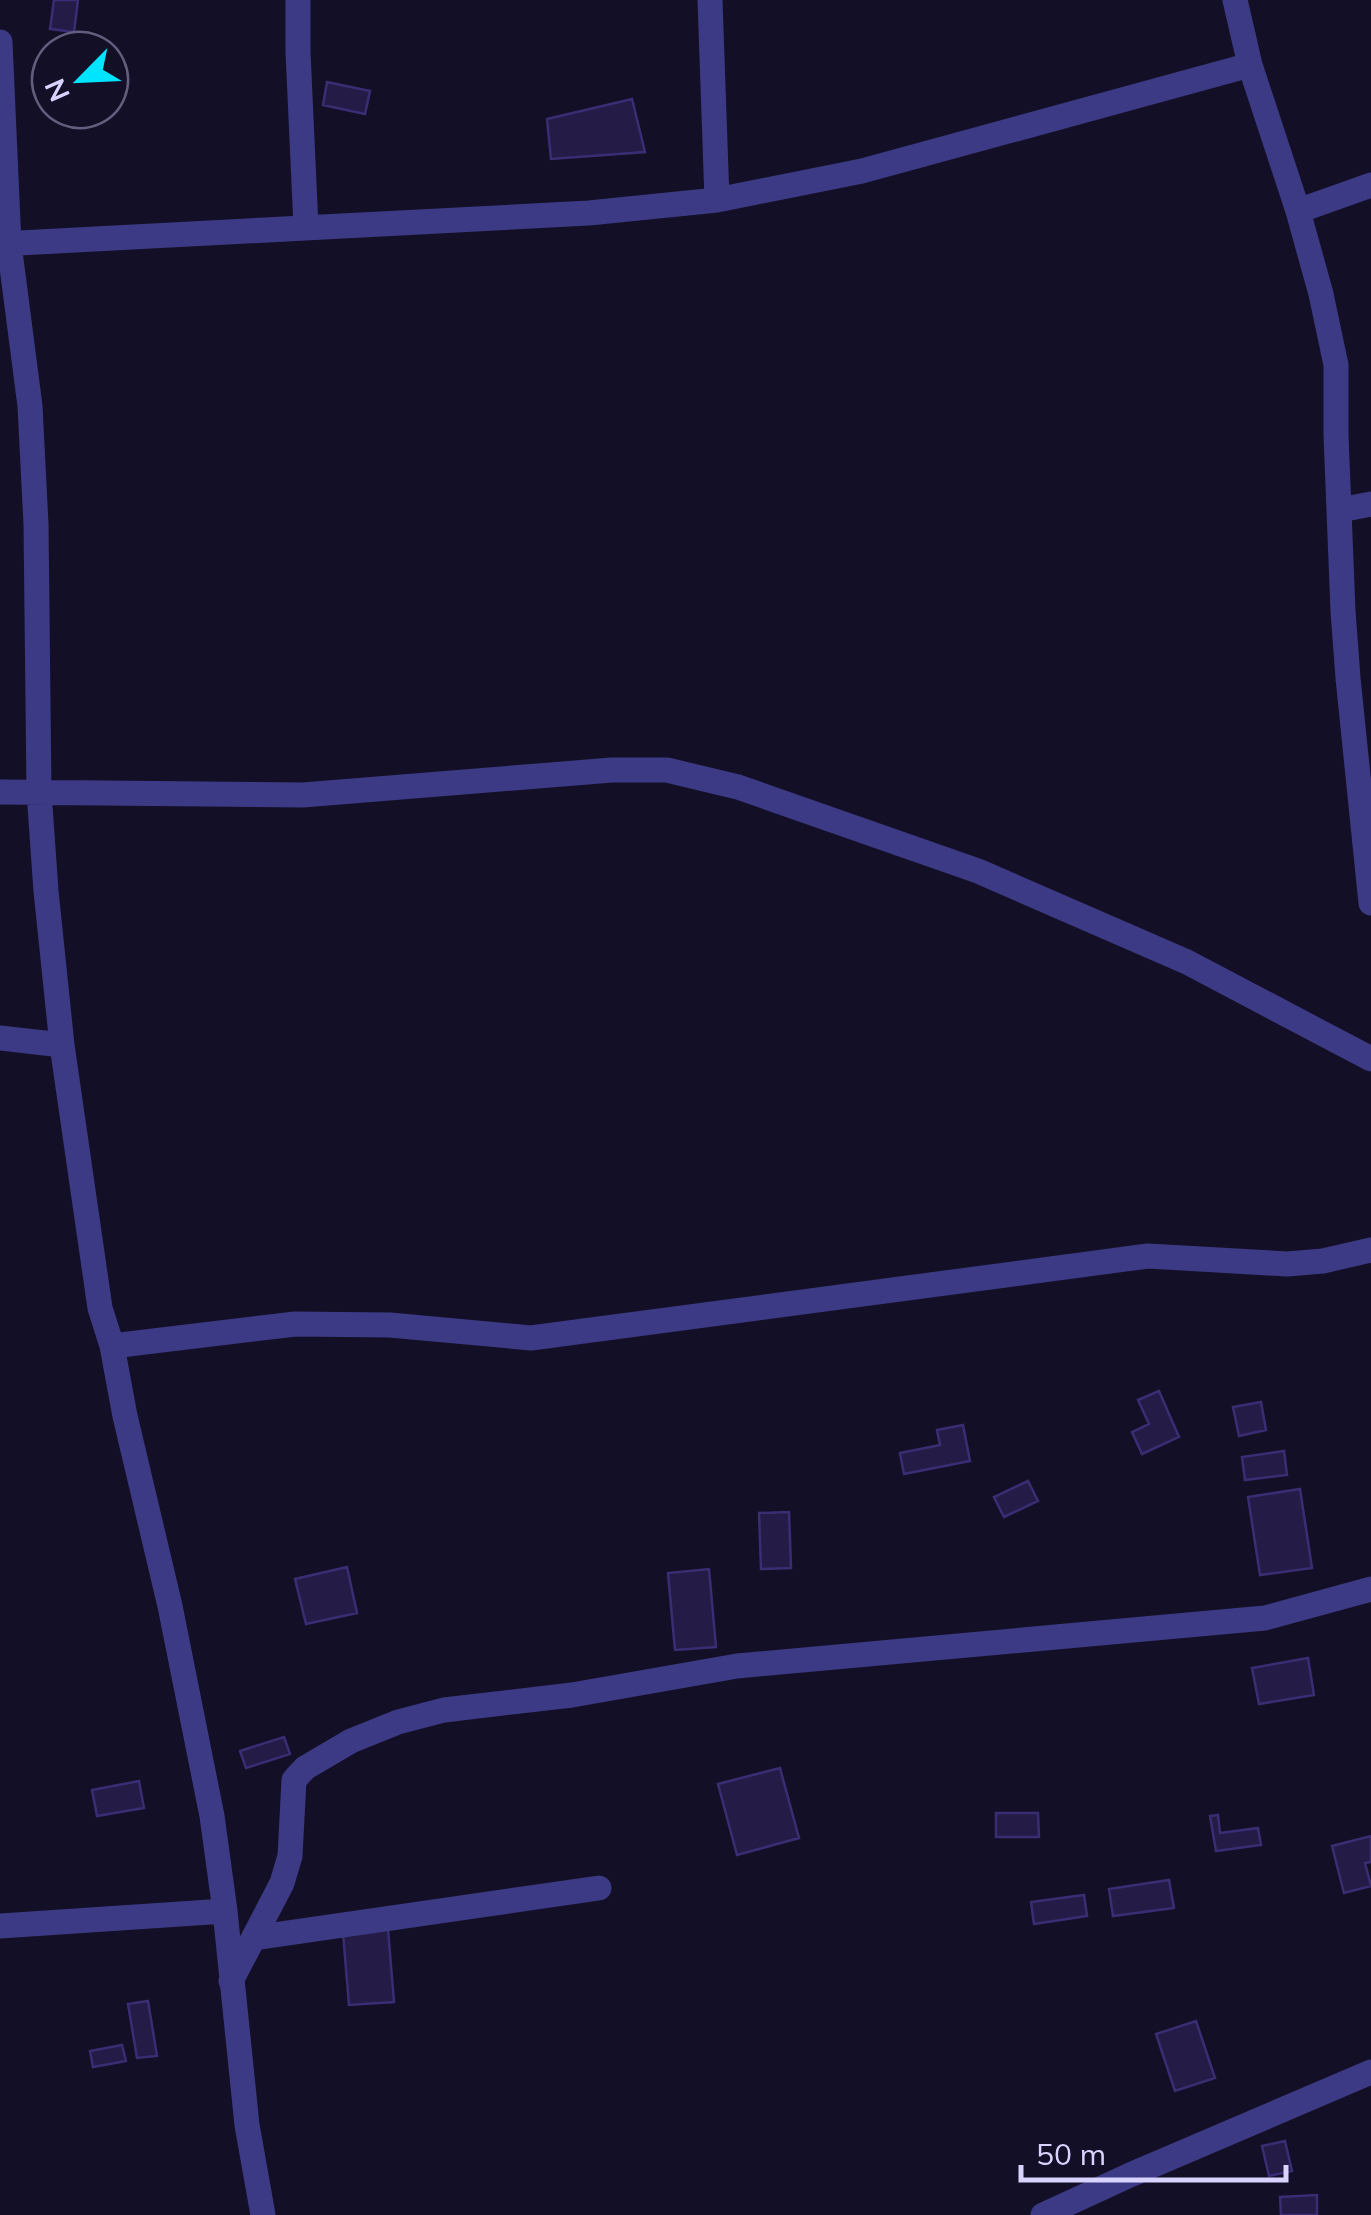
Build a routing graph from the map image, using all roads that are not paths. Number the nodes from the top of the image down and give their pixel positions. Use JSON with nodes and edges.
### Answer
{"nodes":[{"id":1,"x":298,"y":0,"type":"edge"},
{"id":2,"x":710,"y":0,"type":"edge"},
{"id":3,"x":1235,"y":0,"type":"edge"},
{"id":4,"x":0,"y":42,"type":"edge"},
{"id":5,"x":1250,"y":65,"type":"junction"},
{"id":6,"x":1371,"y":185,"type":"edge"},
{"id":7,"x":717,"y":200,"type":"junction"},
{"id":8,"x":1298,"y":212,"type":"junction"},
{"id":9,"x":306,"y":227,"type":"junction"},
{"id":10,"x":4,"y":244,"type":"edge"},
{"id":11,"x":1371,"y":504,"type":"edge"},
{"id":12,"x":1340,"y":510,"type":"junction"},
{"id":13,"x":0,"y":792,"type":"edge"},
{"id":14,"x":39,"y":792,"type":"junction"},
{"id":15,"x":1368,"y":835,"type":"edge"},
{"id":16,"x":1371,"y":903,"type":"edge"},
{"id":17,"x":0,"y":1038,"type":"edge"},
{"id":18,"x":62,"y":1045,"type":"junction"},
{"id":19,"x":1371,"y":1060,"type":"edge"},
{"id":20,"x":1371,"y":1250,"type":"edge"},
{"id":21,"x":112,"y":1346,"type":"junction"},
{"id":22,"x":1371,"y":1589,"type":"edge"},
{"id":23,"x":599,"y":1888,"type":"dead end"},
{"id":24,"x":225,"y":1910,"type":"junction"},
{"id":25,"x":0,"y":1926,"type":"edge"},
{"id":26,"x":254,"y":1938,"type":"junction"},
{"id":27,"x":232,"y":1981,"type":"junction"},
{"id":28,"x":1371,"y":2072,"type":"edge"},
{"id":29,"x":263,"y":2215,"type":"edge"},
{"id":30,"x":1042,"y":2215,"type":"edge"}],
"edges":[{"from":1,"to":9,"type":"street"},
{"from":2,"to":7,"type":"street"},
{"from":3,"to":5,"type":"street"},
{"from":4,"to":10,"type":"street"},
{"from":5,"to":7,"type":"street"},
{"from":5,"to":8,"type":"street"},
{"from":6,"to":8,"type":"street"},
{"from":7,"to":9,"type":"street"},
{"from":8,"to":12,"type":"street"},
{"from":9,"to":10,"type":"street"},
{"from":10,"to":14,"type":"street"},
{"from":11,"to":12,"type":"street"},
{"from":12,"to":15,"type":"street"},
{"from":13,"to":14,"type":"street"},
{"from":14,"to":18,"type":"street"},
{"from":14,"to":19,"type":"street"},
{"from":15,"to":16,"type":"street"},
{"from":17,"to":18,"type":"street"},
{"from":18,"to":21,"type":"street"},
{"from":20,"to":21,"type":"street"},
{"from":21,"to":24,"type":"street"},
{"from":22,"to":26,"type":"street"},
{"from":23,"to":26,"type":"street"},
{"from":24,"to":25,"type":"street"},
{"from":24,"to":27,"type":"street"},
{"from":26,"to":27,"type":"street"},
{"from":27,"to":29,"type":"street"},
{"from":28,"to":30,"type":"street"}]}
